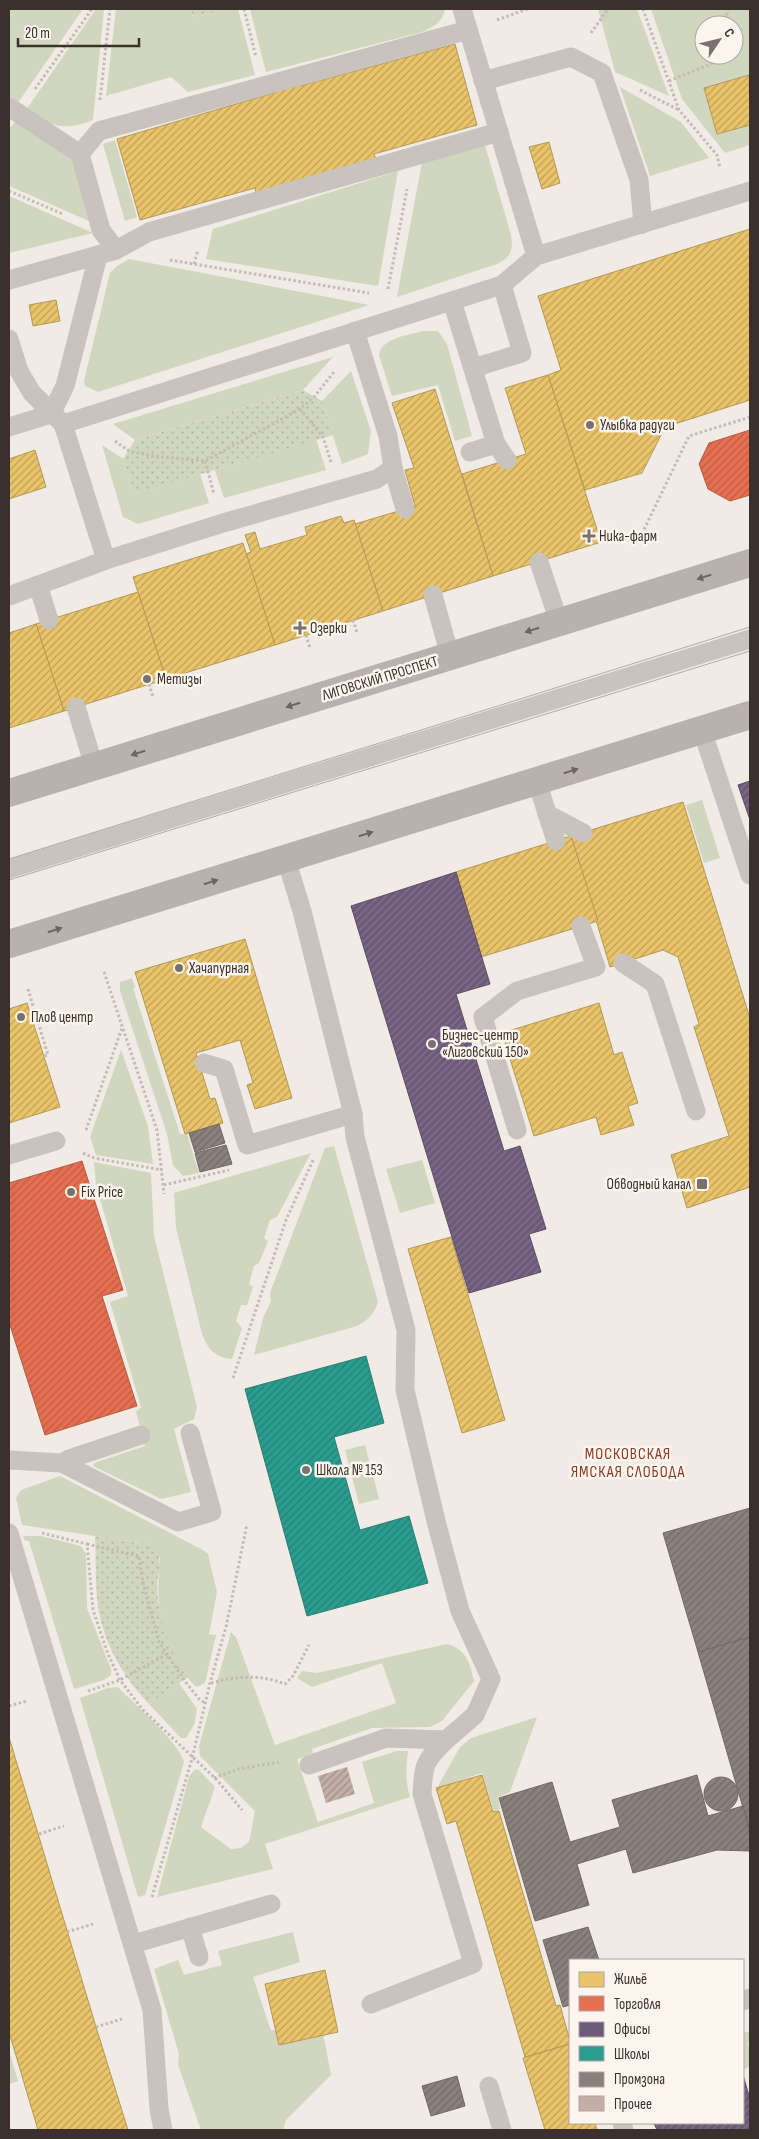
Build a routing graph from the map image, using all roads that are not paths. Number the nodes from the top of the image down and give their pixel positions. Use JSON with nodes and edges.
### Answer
{"nodes":[{"id":1,"x":462,"y":9,"type":"edge"},
{"id":2,"x":468,"y":30,"type":"junction"},
{"id":3,"x":483,"y":81,"type":"junction"},
{"id":4,"x":13,"y":110,"type":"edge"},
{"id":5,"x":499,"y":132,"type":"junction"},
{"id":6,"x":80,"y":154,"type":"junction"},
{"id":7,"x":750,"y":191,"type":"edge"},
{"id":8,"x":643,"y":224,"type":"junction"},
{"id":9,"x":116,"y":250,"type":"junction"},
{"id":10,"x":98,"y":256,"type":"junction"},
{"id":11,"x":536,"y":256,"type":"junction"},
{"id":12,"x":9,"y":280,"type":"edge"},
{"id":13,"x":502,"y":285,"type":"junction"},
{"id":14,"x":452,"y":301,"type":"junction"},
{"id":15,"x":357,"y":336,"type":"junction"},
{"id":16,"x":9,"y":339,"type":"edge"},
{"id":17,"x":473,"y":368,"type":"junction"},
{"id":18,"x":57,"y":419,"type":"junction"},
{"id":19,"x":9,"y":427,"type":"edge"},
{"id":20,"x":496,"y":444,"type":"junction"},
{"id":21,"x":470,"y":452,"type":"dead end"},
{"id":22,"x":507,"y":460,"type":"dead end"},
{"id":23,"x":393,"y":468,"type":"junction"},
{"id":24,"x":405,"y":509,"type":"dead end"},
{"id":25,"x":106,"y":560,"type":"junction"},
{"id":26,"x":539,"y":562,"type":"dead end"},
{"id":27,"x":750,"y":563,"type":"edge"},
{"id":28,"x":38,"y":585,"type":"junction"},
{"id":29,"x":433,"y":595,"type":"dead end"},
{"id":30,"x":9,"y":596,"type":"edge"},
{"id":31,"x":49,"y":620,"type":"dead end"},
{"id":32,"x":559,"y":622,"type":"junction"},
{"id":33,"x":750,"y":639,"type":"edge"},
{"id":34,"x":450,"y":656,"type":"junction"},
{"id":35,"x":76,"y":707,"type":"dead end"},
{"id":36,"x":750,"y":715,"type":"edge"},
{"id":37,"x":702,"y":730,"type":"junction"},
{"id":38,"x":94,"y":766,"type":"junction"},
{"id":39,"x":537,"y":782,"type":"junction"},
{"id":40,"x":9,"y":793,"type":"edge"},
{"id":41,"x":547,"y":814,"type":"junction"},
{"id":42,"x":583,"y":833,"type":"dead end"},
{"id":43,"x":556,"y":841,"type":"dead end"},
{"id":44,"x":286,"y":859,"type":"junction"},
{"id":45,"x":9,"y":869,"type":"edge"},
{"id":46,"x":750,"y":875,"type":"edge"},
{"id":47,"x":582,"y":926,"type":"dead end"},
{"id":48,"x":9,"y":944,"type":"edge"},
{"id":49,"x":623,"y":963,"type":"dead end"},
{"id":50,"x":204,"y":1063,"type":"dead end"},
{"id":51,"x":696,"y":1111,"type":"dead end"},
{"id":52,"x":352,"y":1114,"type":"junction"},
{"id":53,"x":517,"y":1130,"type":"dead end"},
{"id":54,"x":56,"y":1141,"type":"dead end"},
{"id":55,"x":9,"y":1155,"type":"edge"},
{"id":56,"x":190,"y":1433,"type":"dead end"},
{"id":57,"x":141,"y":1435,"type":"dead end"},
{"id":58,"x":9,"y":1460,"type":"edge"},
{"id":59,"x":62,"y":1463,"type":"junction"},
{"id":60,"x":9,"y":1533,"type":"edge"},
{"id":61,"x":446,"y":1740,"type":"junction"},
{"id":62,"x":309,"y":1765,"type":"road end"},
{"id":63,"x":271,"y":1904,"type":"dead end"},
{"id":64,"x":190,"y":1927,"type":"junction"},
{"id":65,"x":137,"y":1942,"type":"junction"},
{"id":66,"x":199,"y":1957,"type":"dead end"},
{"id":67,"x":371,"y":2004,"type":"dead end"},
{"id":68,"x":488,"y":2086,"type":"dead end"},
{"id":69,"x":163,"y":2130,"type":"edge"},
{"id":70,"x":502,"y":2130,"type":"edge"}],
"edges":[{"from":1,"to":2,"type":"lane"},
{"from":2,"to":3,"type":"lane"},
{"from":2,"to":6,"type":"lane"},
{"from":3,"to":5,"type":"lane"},
{"from":3,"to":8,"type":"lane"},
{"from":4,"to":6,"type":"lane"},
{"from":5,"to":9,"type":"lane"},
{"from":5,"to":11,"type":"lane"},
{"from":6,"to":9,"type":"lane"},
{"from":7,"to":8,"type":"lane"},
{"from":8,"to":11,"type":"lane"},
{"from":9,"to":10,"type":"lane"},
{"from":10,"to":12,"type":"lane"},
{"from":10,"to":18,"type":"lane"},
{"from":11,"to":13,"type":"lane"},
{"from":13,"to":14,"type":"lane"},
{"from":13,"to":17,"type":"lane"},
{"from":14,"to":15,"type":"lane"},
{"from":14,"to":17,"type":"lane"},
{"from":15,"to":18,"type":"lane"},
{"from":15,"to":23,"type":"lane"},
{"from":16,"to":18,"type":"lane"},
{"from":17,"to":20,"type":"lane"},
{"from":18,"to":19,"type":"lane"},
{"from":18,"to":25,"type":"lane"},
{"from":20,"to":21,"type":"lane"},
{"from":20,"to":22,"type":"lane"},
{"from":23,"to":24,"type":"lane"},
{"from":23,"to":25,"type":"lane"},
{"from":25,"to":28,"type":"lane"},
{"from":26,"to":32,"type":"lane"},
{"from":27,"to":32,"type":"main road","name":"ЛИГОВСКИЙ ПРОСПЕКТ","one_way":true},
{"from":28,"to":30,"type":"lane"},
{"from":28,"to":31,"type":"lane"},
{"from":29,"to":34,"type":"lane"},
{"from":32,"to":34,"type":"main road","name":"ЛИГОВСКИЙ ПРОСПЕКТ","one_way":true},
{"from":33,"to":45,"type":"lane"},
{"from":34,"to":38,"type":"main road","name":"ЛИГОВСКИЙ ПРОСПЕКТ","one_way":true},
{"from":35,"to":38,"type":"lane"},
{"from":36,"to":37,"type":"main road"},
{"from":39,"to":37,"type":"main road","one_way":true},
{"from":37,"to":46,"type":"lane"},
{"from":38,"to":40,"type":"main road","name":"ЛИГОВСКИЙ ПРОСПЕКТ"},
{"from":39,"to":41,"type":"lane"},
{"from":44,"to":39,"type":"main road","one_way":true},
{"from":41,"to":42,"type":"lane"},
{"from":41,"to":43,"type":"lane"},
{"from":48,"to":44,"type":"main road","one_way":true},
{"from":44,"to":52,"type":"lane"},
{"from":47,"to":53,"type":"lane"},
{"from":49,"to":51,"type":"lane"},
{"from":50,"to":52,"type":"lane"},
{"from":52,"to":61,"type":"lane"},
{"from":54,"to":55,"type":"lane"},
{"from":56,"to":59,"type":"lane"},
{"from":57,"to":59,"type":"lane"},
{"from":58,"to":59,"type":"lane"},
{"from":60,"to":65,"type":"lane"},
{"from":61,"to":62,"type":"lane"},
{"from":61,"to":67,"type":"lane"},
{"from":63,"to":64,"type":"lane"},
{"from":64,"to":65,"type":"lane"},
{"from":64,"to":66,"type":"lane"},
{"from":65,"to":69,"type":"lane"},
{"from":68,"to":70,"type":"lane"}]}
